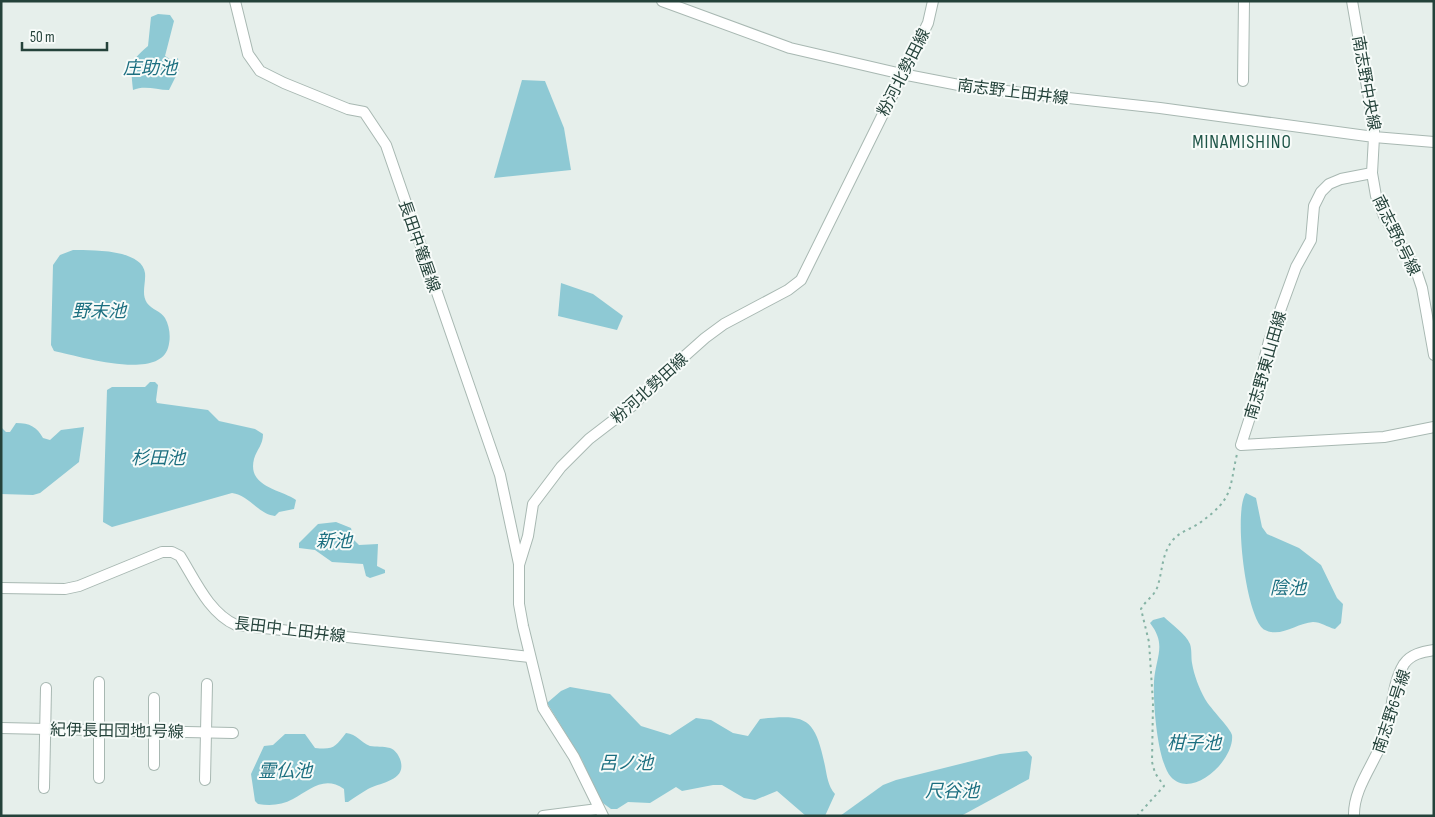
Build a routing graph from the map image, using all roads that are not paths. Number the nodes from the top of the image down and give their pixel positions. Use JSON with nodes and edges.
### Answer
{"nodes":[{"id":1,"x":235,"y":1,"type":"edge"},
{"id":2,"x":662,"y":1,"type":"edge"},
{"id":3,"x":933,"y":1,"type":"edge"},
{"id":4,"x":1244,"y":1,"type":"edge"},
{"id":5,"x":1352,"y":1,"type":"edge"},
{"id":6,"x":902,"y":74,"type":"junction"},
{"id":7,"x":1243,"y":82,"type":"dead end"},
{"id":8,"x":1374,"y":137,"type":"junction"},
{"id":9,"x":1434,"y":142,"type":"edge"},
{"id":10,"x":1372,"y":173,"type":"junction"},
{"id":11,"x":1434,"y":355,"type":"edge"},
{"id":12,"x":1434,"y":427,"type":"edge"},
{"id":13,"x":519,"y":565,"type":"junction"},
{"id":14,"x":1,"y":588,"type":"edge"},
{"id":15,"x":1434,"y":650,"type":"edge"},
{"id":16,"x":530,"y":657,"type":"junction"},
{"id":17,"x":99,"y":682,"type":"dead end"},
{"id":18,"x":207,"y":684,"type":"dead end"},
{"id":19,"x":46,"y":688,"type":"dead end"},
{"id":20,"x":154,"y":698,"type":"dead end"},
{"id":21,"x":1,"y":728,"type":"edge"},
{"id":22,"x":45,"y":729,"type":"junction"},
{"id":23,"x":99,"y":730,"type":"junction"},
{"id":24,"x":154,"y":731,"type":"junction"},
{"id":25,"x":206,"y":732,"type":"junction"},
{"id":26,"x":233,"y":733,"type":"dead end"},
{"id":27,"x":154,"y":765,"type":"dead end"},
{"id":28,"x":98,"y":778,"type":"dead end"},
{"id":29,"x":206,"y":780,"type":"dead end"},
{"id":30,"x":44,"y":788,"type":"dead end"},
{"id":31,"x":600,"y":812,"type":"edge"},
{"id":32,"x":543,"y":816,"type":"edge"},
{"id":33,"x":1354,"y":816,"type":"edge"}],
"edges":[{"from":1,"to":13,"type":"street","name":"長田中篭屋線"},
{"from":2,"to":6,"type":"street","name":"南志野上田井線"},
{"from":3,"to":6,"type":"street","name":"粉河北勢田線"},
{"from":4,"to":7,"type":"street"},
{"from":5,"to":8,"type":"street","name":"南志野中央線"},
{"from":6,"to":8,"type":"street","name":"南志野上田井線"},
{"from":6,"to":13,"type":"street","name":"粉河北勢田線"},
{"from":8,"to":9,"type":"street","name":"南志野中央線"},
{"from":8,"to":10,"type":"street"},
{"from":10,"to":11,"type":"street","name":"南志野6号線"},
{"from":10,"to":12,"type":"street","name":"南志野東山田線"},
{"from":13,"to":16,"type":"street","name":"粉河北勢田線"},
{"from":14,"to":16,"type":"street","name":"長田中上田井線"},
{"from":15,"to":33,"type":"street","name":"南志野6号線"},
{"from":16,"to":31,"type":"street","name":"粉河北勢田線"},
{"from":17,"to":23,"type":"street"},
{"from":18,"to":25,"type":"street"},
{"from":19,"to":22,"type":"street"},
{"from":20,"to":24,"type":"street"},
{"from":21,"to":22,"type":"street","name":"紀伊長田団地1号線"},
{"from":22,"to":23,"type":"street","name":"紀伊長田団地1号線"},
{"from":22,"to":30,"type":"street"},
{"from":23,"to":24,"type":"street","name":"紀伊長田団地1号線"},
{"from":23,"to":28,"type":"street"},
{"from":24,"to":25,"type":"street","name":"紀伊長田団地1号線"},
{"from":24,"to":27,"type":"street"},
{"from":25,"to":26,"type":"street","name":"紀伊長田団地1号線"},
{"from":25,"to":29,"type":"street"},
{"from":31,"to":32,"type":"street"}]}
